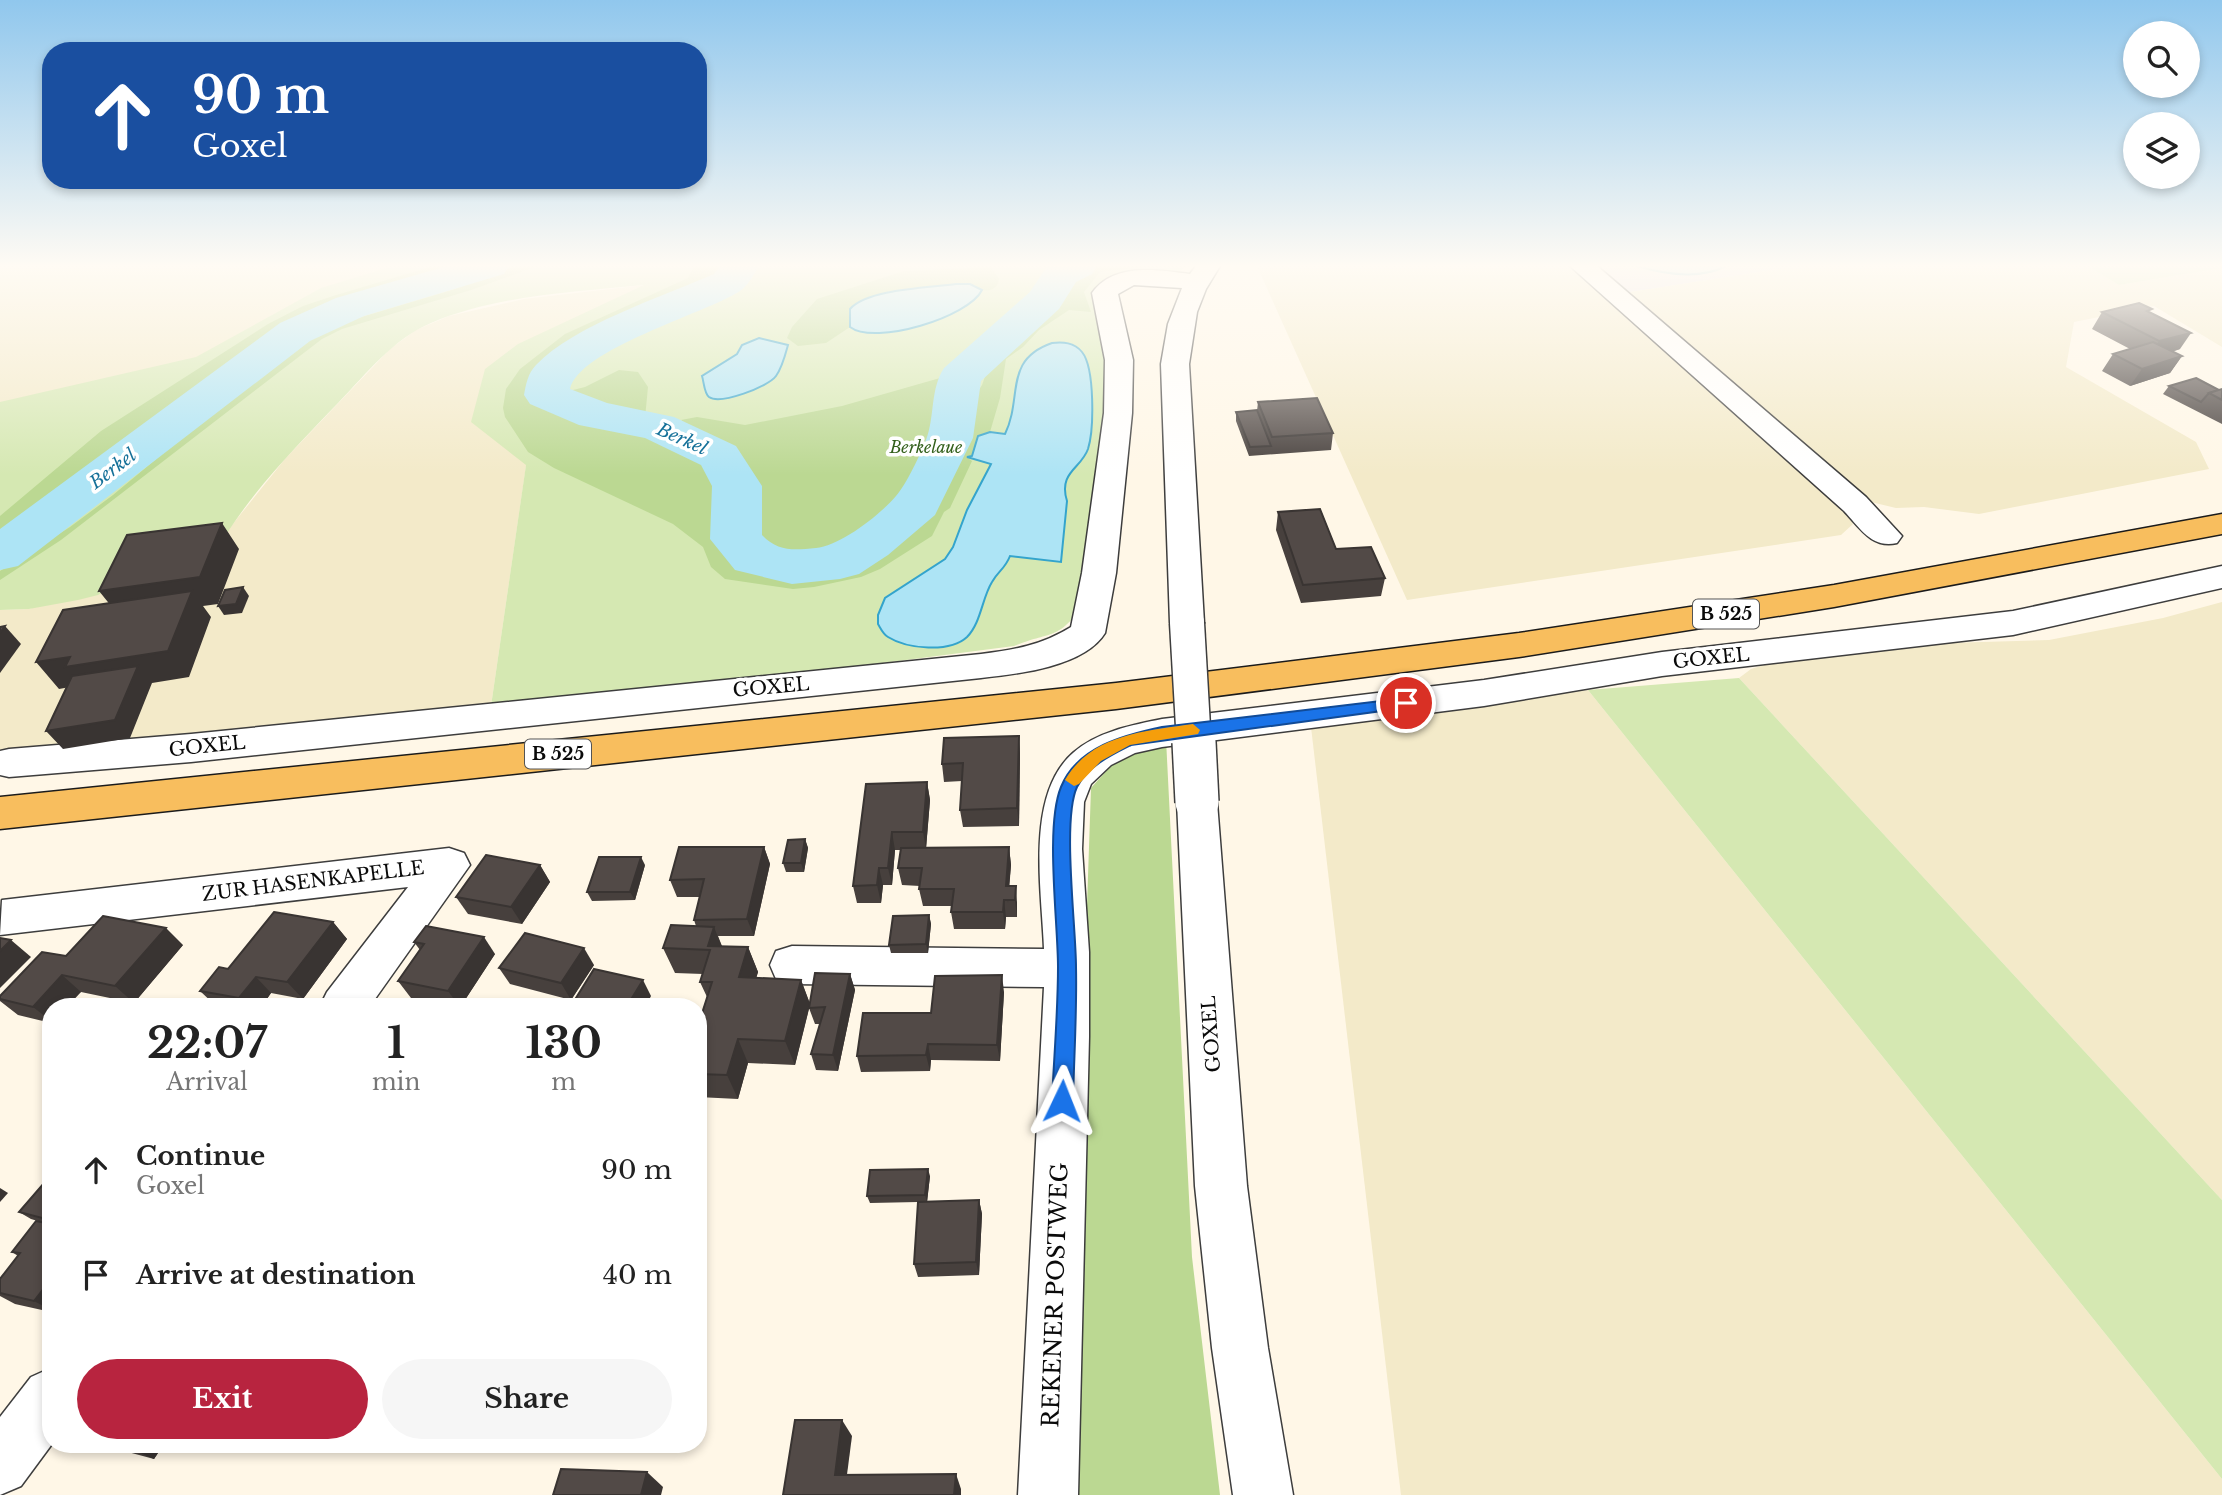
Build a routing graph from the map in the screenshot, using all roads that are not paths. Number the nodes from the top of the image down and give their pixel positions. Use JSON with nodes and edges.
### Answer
{"nodes":[{"id":1,"x":1114,"y":336,"type":"edge"},
{"id":2,"x":1177,"y":336,"type":"edge"},
{"id":3,"x":1662,"y":336,"type":"edge"},
{"id":4,"x":2222,"y":524,"type":"edge"},
{"id":5,"x":1886,"y":536,"type":"dead end"},
{"id":6,"x":2222,"y":577,"type":"edge"},
{"id":7,"x":1198,"y":729,"type":"joint"},
{"id":8,"x":9,"y":763,"type":"dead end"},
{"id":9,"x":0,"y":813,"type":"edge"},
{"id":10,"x":2,"y":918,"type":"dead end"},
{"id":11,"x":792,"y":965,"type":"dead end"},
{"id":12,"x":1067,"y":968,"type":"junction"},
{"id":13,"x":349,"y":998,"type":"edge"},
{"id":14,"x":42,"y":1409,"type":"edge"},
{"id":15,"x":0,"y":1465,"type":"edge"},
{"id":16,"x":1048,"y":1495,"type":"edge"},
{"id":17,"x":1263,"y":1495,"type":"edge"}],
"edges":[{"from":1,"to":8,"type":"street","name":"GOXEL"},
{"from":2,"to":17,"type":"street","name":"GOXEL","bridge":true},
{"from":3,"to":5,"type":"street"},
{"from":4,"to":9,"type":"main road","number":"B 525"},
{"from":6,"to":7,"type":"street","name":"GOXEL"},
{"from":7,"to":12,"type":"street","name":"REKENER POSTWEG"},
{"from":10,"to":13,"type":"street","name":"ZUR HASENKAPELLE"},
{"from":11,"to":12,"type":"street"},
{"from":12,"to":16,"type":"street","name":"REKENER POSTWEG"},
{"from":14,"to":15,"type":"street"}]}
